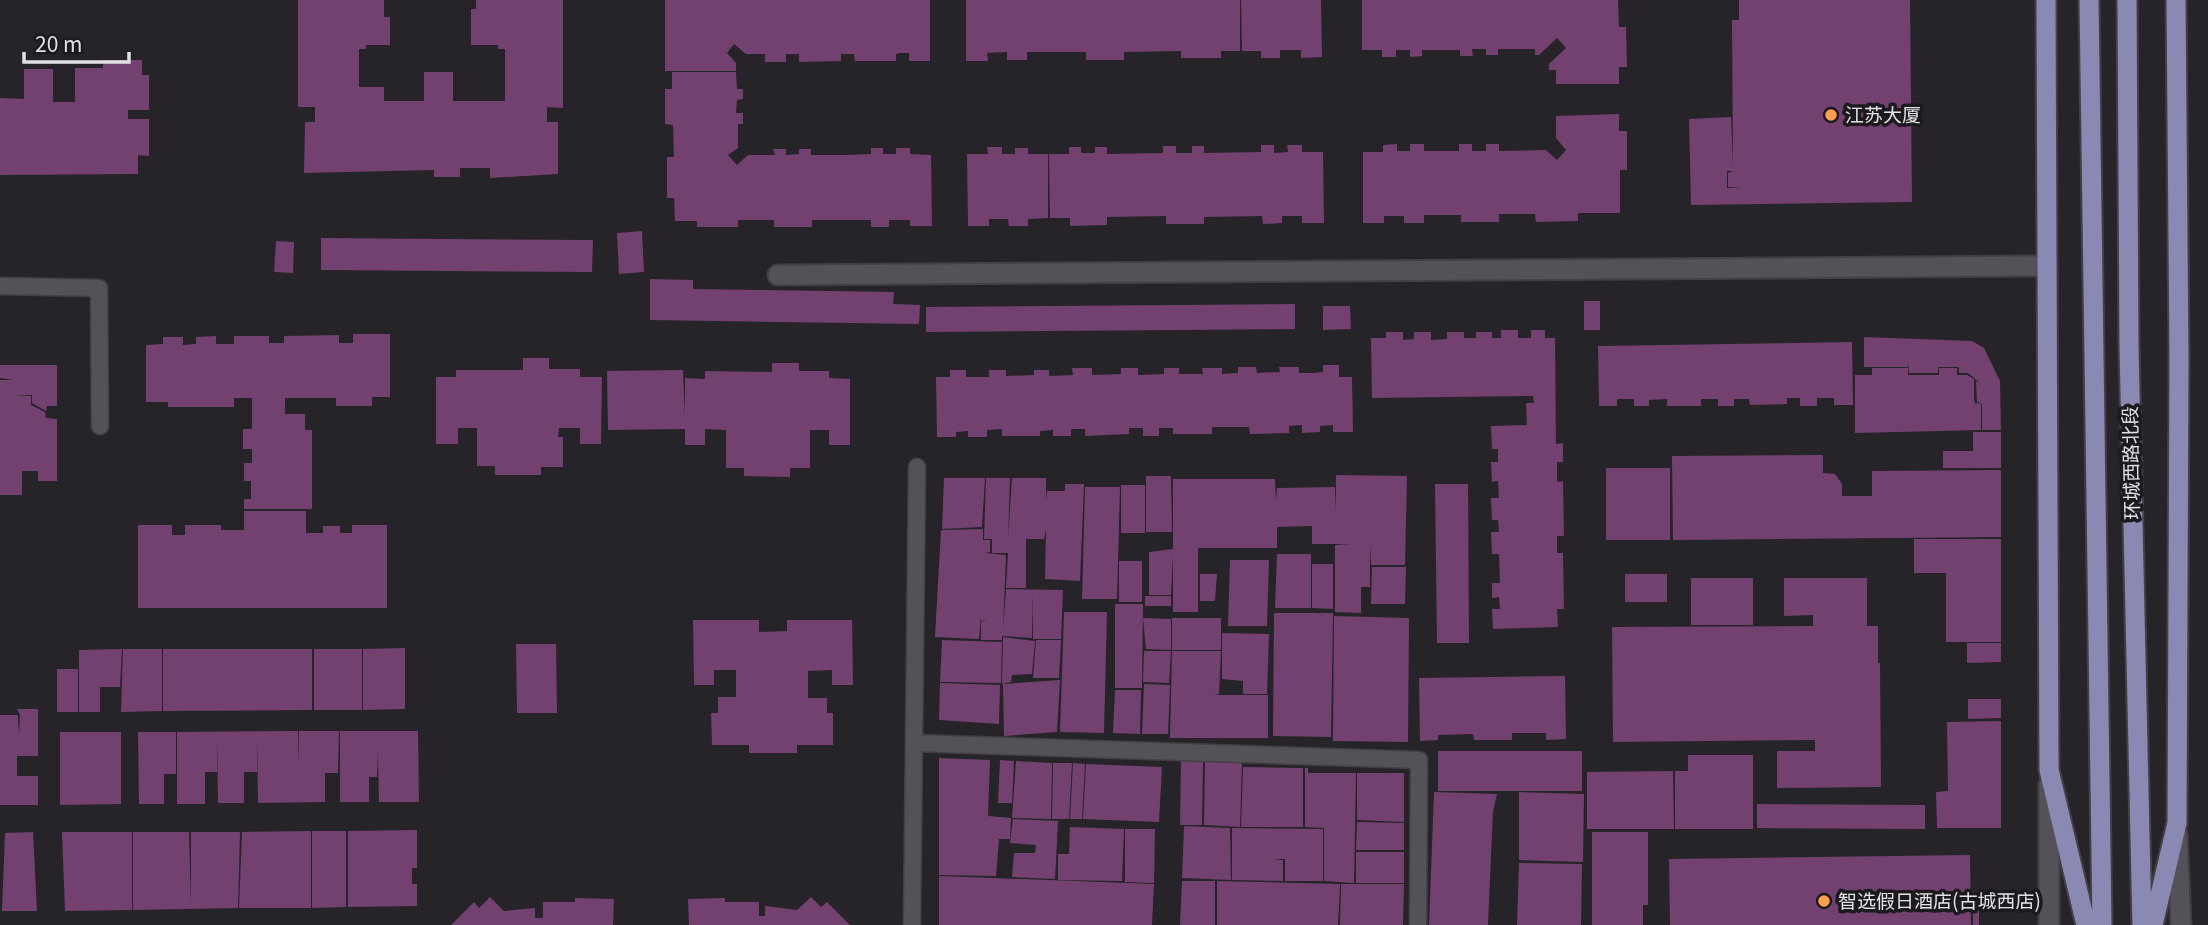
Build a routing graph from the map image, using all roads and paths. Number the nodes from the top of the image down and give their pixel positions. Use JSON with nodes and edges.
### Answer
{"nodes":[{"id":1,"x":2046,"y":0,"type":"edge"},
{"id":2,"x":2090,"y":0,"type":"edge"},
{"id":3,"x":2127,"y":0,"type":"edge"},
{"id":4,"x":2176,"y":0,"type":"edge"},
{"id":5,"x":2046,"y":266,"type":"junction"},
{"id":6,"x":778,"y":275,"type":"dead end"},
{"id":7,"x":0,"y":286,"type":"edge"},
{"id":8,"x":100,"y":426,"type":"dead end"},
{"id":9,"x":917,"y":467,"type":"dead end"},
{"id":10,"x":914,"y":743,"type":"junction"},
{"id":11,"x":2049,"y":770,"type":"junction"},
{"id":12,"x":2177,"y":823,"type":"junction"},
{"id":13,"x":912,"y":925,"type":"edge"},
{"id":14,"x":1418,"y":925,"type":"edge"},
{"id":15,"x":2049,"y":925,"type":"edge"},
{"id":16,"x":2086,"y":925,"type":"edge"},
{"id":17,"x":2102,"y":925,"type":"edge"},
{"id":18,"x":2142,"y":925,"type":"edge"},
{"id":19,"x":2153,"y":925,"type":"edge"},
{"id":20,"x":2181,"y":925,"type":"edge"}],
"edges":[{"from":1,"to":5,"type":"main road"},
{"from":2,"to":17,"type":"main road","name":"环城西路北段"},
{"from":3,"to":18,"type":"main road","name":"环城西路北段"},
{"from":4,"to":12,"type":"main road"},
{"from":5,"to":6,"type":"street"},
{"from":5,"to":11,"type":"main road"},
{"from":7,"to":8,"type":"lane"},
{"from":9,"to":10,"type":"lane"},
{"from":10,"to":13,"type":"lane"},
{"from":10,"to":14,"type":"lane"},
{"from":11,"to":15,"type":"street"},
{"from":11,"to":16,"type":"main road"},
{"from":12,"to":19,"type":"main road"},
{"from":12,"to":20,"type":"street"}]}
